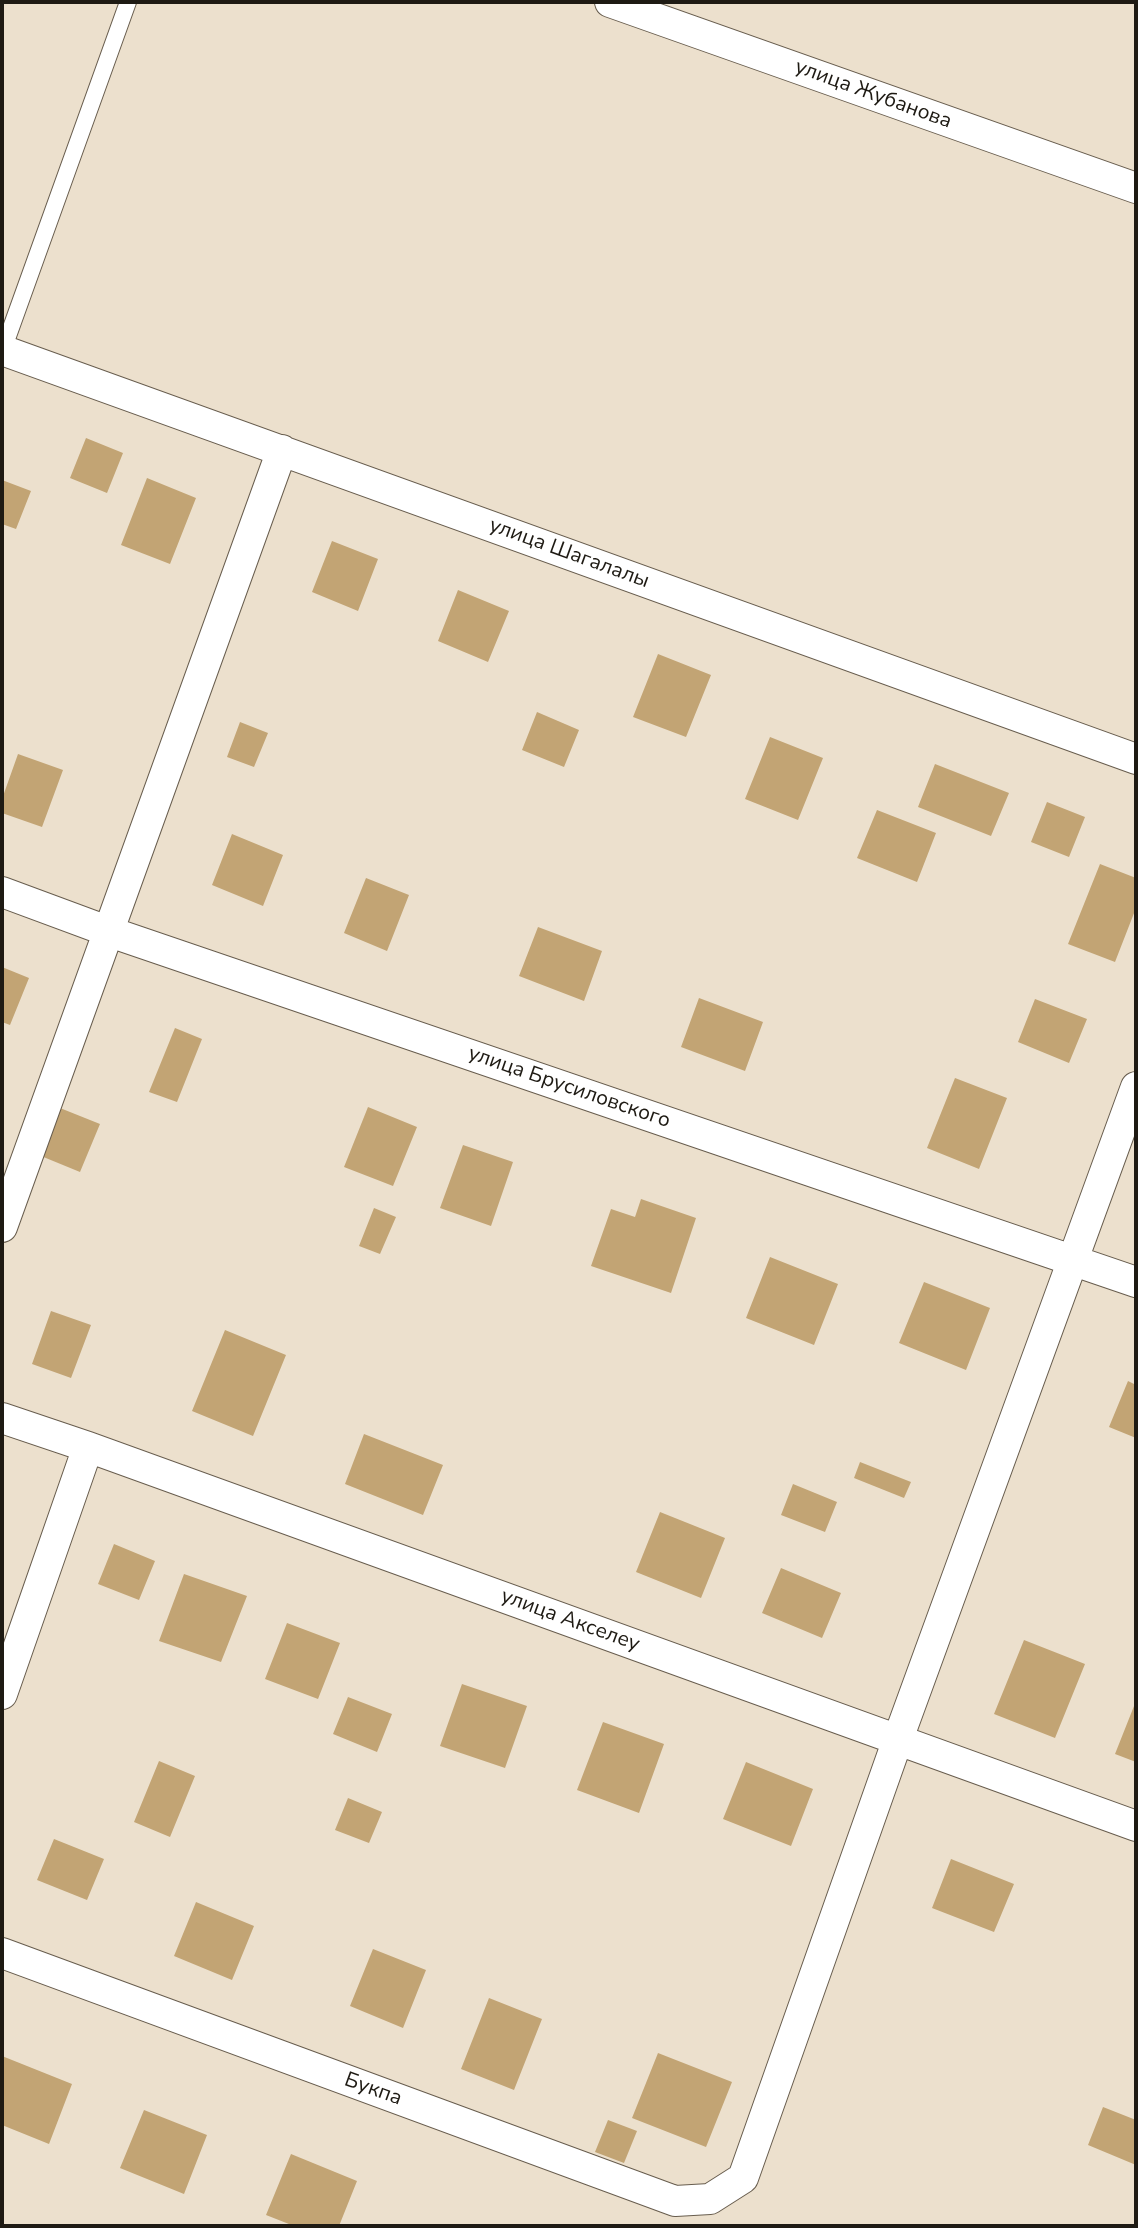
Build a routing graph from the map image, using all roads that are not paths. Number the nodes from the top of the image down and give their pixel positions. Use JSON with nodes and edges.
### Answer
{"nodes":[{"id":1,"x":128,"y":2,"type":"edge"},
{"id":2,"x":610,"y":2,"type":"edge"},
{"id":3,"x":1136,"y":188,"type":"edge"},
{"id":4,"x":2,"y":350,"type":"edge"},
{"id":5,"x":282,"y":450,"type":"junction"},
{"id":6,"x":1136,"y":759,"type":"edge"},
{"id":7,"x":2,"y":892,"type":"edge"},
{"id":8,"x":110,"y":932,"type":"junction"},
{"id":9,"x":1136,"y":1087,"type":"edge"},
{"id":10,"x":2,"y":1227,"type":"edge"},
{"id":11,"x":1074,"y":1260,"type":"junction"},
{"id":12,"x":1136,"y":1282,"type":"edge"},
{"id":13,"x":2,"y":1418,"type":"edge"},
{"id":14,"x":88,"y":1447,"type":"junction"},
{"id":15,"x":2,"y":1693,"type":"edge"},
{"id":16,"x":898,"y":1739,"type":"junction"},
{"id":17,"x":1136,"y":1826,"type":"edge"},
{"id":18,"x":2,"y":1953,"type":"edge"}],
"edges":[{"from":1,"to":4,"type":"lane"},
{"from":2,"to":3,"type":"street","name":"улица Жубанова"},
{"from":4,"to":5,"type":"street","name":"улица Шагалалы"},
{"from":5,"to":6,"type":"street","name":"улица Шагалалы"},
{"from":5,"to":8,"type":"street"},
{"from":7,"to":8,"type":"street","name":"улица Брусиловского"},
{"from":8,"to":10,"type":"street"},
{"from":8,"to":11,"type":"street","name":"улица Брусиловского"},
{"from":9,"to":11,"type":"street"},
{"from":11,"to":12,"type":"street","name":"улица Брусиловского"},
{"from":11,"to":16,"type":"street"},
{"from":13,"to":14,"type":"street","name":"улица Акселеу"},
{"from":14,"to":15,"type":"street"},
{"from":14,"to":16,"type":"street","name":"улица Акселеу"},
{"from":16,"to":17,"type":"street","name":"улица Акселеу"},
{"from":16,"to":18,"type":"street","name":"Букпа"}]}
